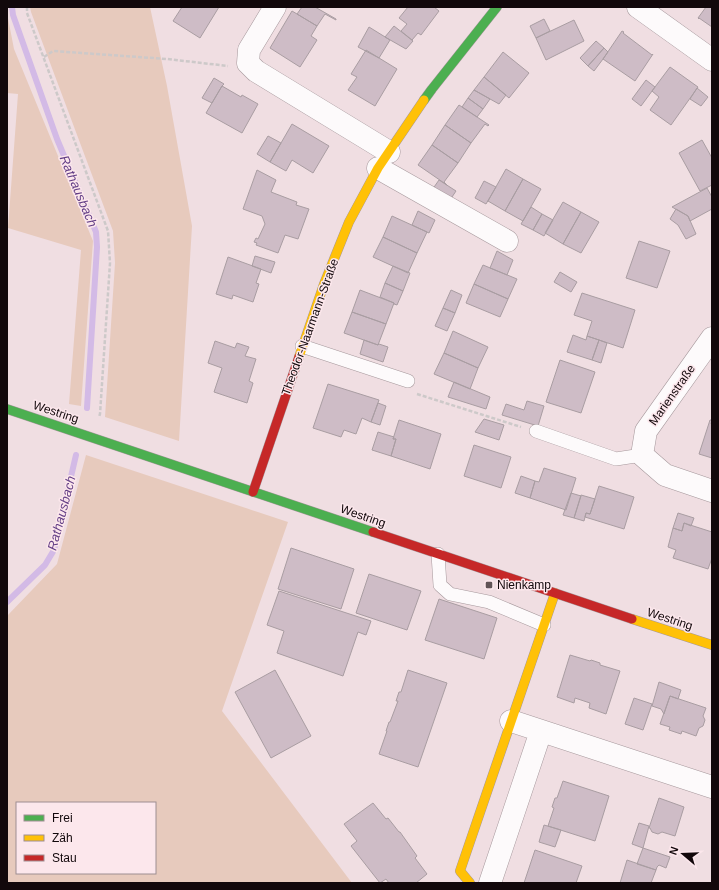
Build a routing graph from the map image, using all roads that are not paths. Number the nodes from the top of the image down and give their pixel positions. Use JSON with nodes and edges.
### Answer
{"nodes":[{"id":1,"x":275,"y":7,"type":"edge"},
{"id":2,"x":497,"y":7,"type":"edge"},
{"id":3,"x":638,"y":7,"type":"edge"},
{"id":4,"x":712,"y":60,"type":"edge"},
{"id":5,"x":384,"y":160,"type":"junction"},
{"id":6,"x":508,"y":241,"type":"dead end"},
{"id":7,"x":712,"y":338,"type":"edge"},
{"id":8,"x":302,"y":346,"type":"junction"},
{"id":9,"x":408,"y":381,"type":"road end"},
{"id":10,"x":7,"y":409,"type":"edge"},
{"id":11,"x":536,"y":432,"type":"road end"},
{"id":12,"x":642,"y":455,"type":"junction"},
{"id":13,"x":712,"y":491,"type":"edge"},
{"id":14,"x":253,"y":492,"type":"junction"},
{"id":15,"x":438,"y":554,"type":"junction"},
{"id":16,"x":555,"y":593,"type":"junction"},
{"id":17,"x":544,"y":625,"type":"junction"},
{"id":18,"x":712,"y":645,"type":"edge"},
{"id":19,"x":511,"y":721,"type":"junction"},
{"id":20,"x":541,"y":731,"type":"junction"},
{"id":21,"x":712,"y":787,"type":"edge"},
{"id":22,"x":470,"y":883,"type":"edge"},
{"id":23,"x":490,"y":883,"type":"edge"}],
"edges":[{"from":1,"to":5,"type":"street"},
{"from":2,"to":5,"type":"street","name":"Theodor-Naarmann-Straße"},
{"from":3,"to":4,"type":"street"},
{"from":5,"to":6,"type":"street"},
{"from":5,"to":8,"type":"street","name":"Theodor-Naarmann-Straße"},
{"from":7,"to":12,"type":"street","name":"Marienstraße"},
{"from":8,"to":9,"type":"lane"},
{"from":8,"to":14,"type":"street","name":"Theodor-Naarmann-Straße"},
{"from":10,"to":14,"type":"street","name":"Westring"},
{"from":11,"to":12,"type":"lane"},
{"from":12,"to":13,"type":"street"},
{"from":14,"to":15,"type":"street","name":"Westring"},
{"from":15,"to":16,"type":"street","name":"Westring"},
{"from":15,"to":17,"type":"lane"},
{"from":16,"to":17,"type":"street"},
{"from":16,"to":18,"type":"street","name":"Westring"},
{"from":17,"to":19,"type":"street"},
{"from":19,"to":20,"type":"street"},
{"from":19,"to":22,"type":"street"},
{"from":20,"to":21,"type":"street"},
{"from":20,"to":23,"type":"street"}]}
